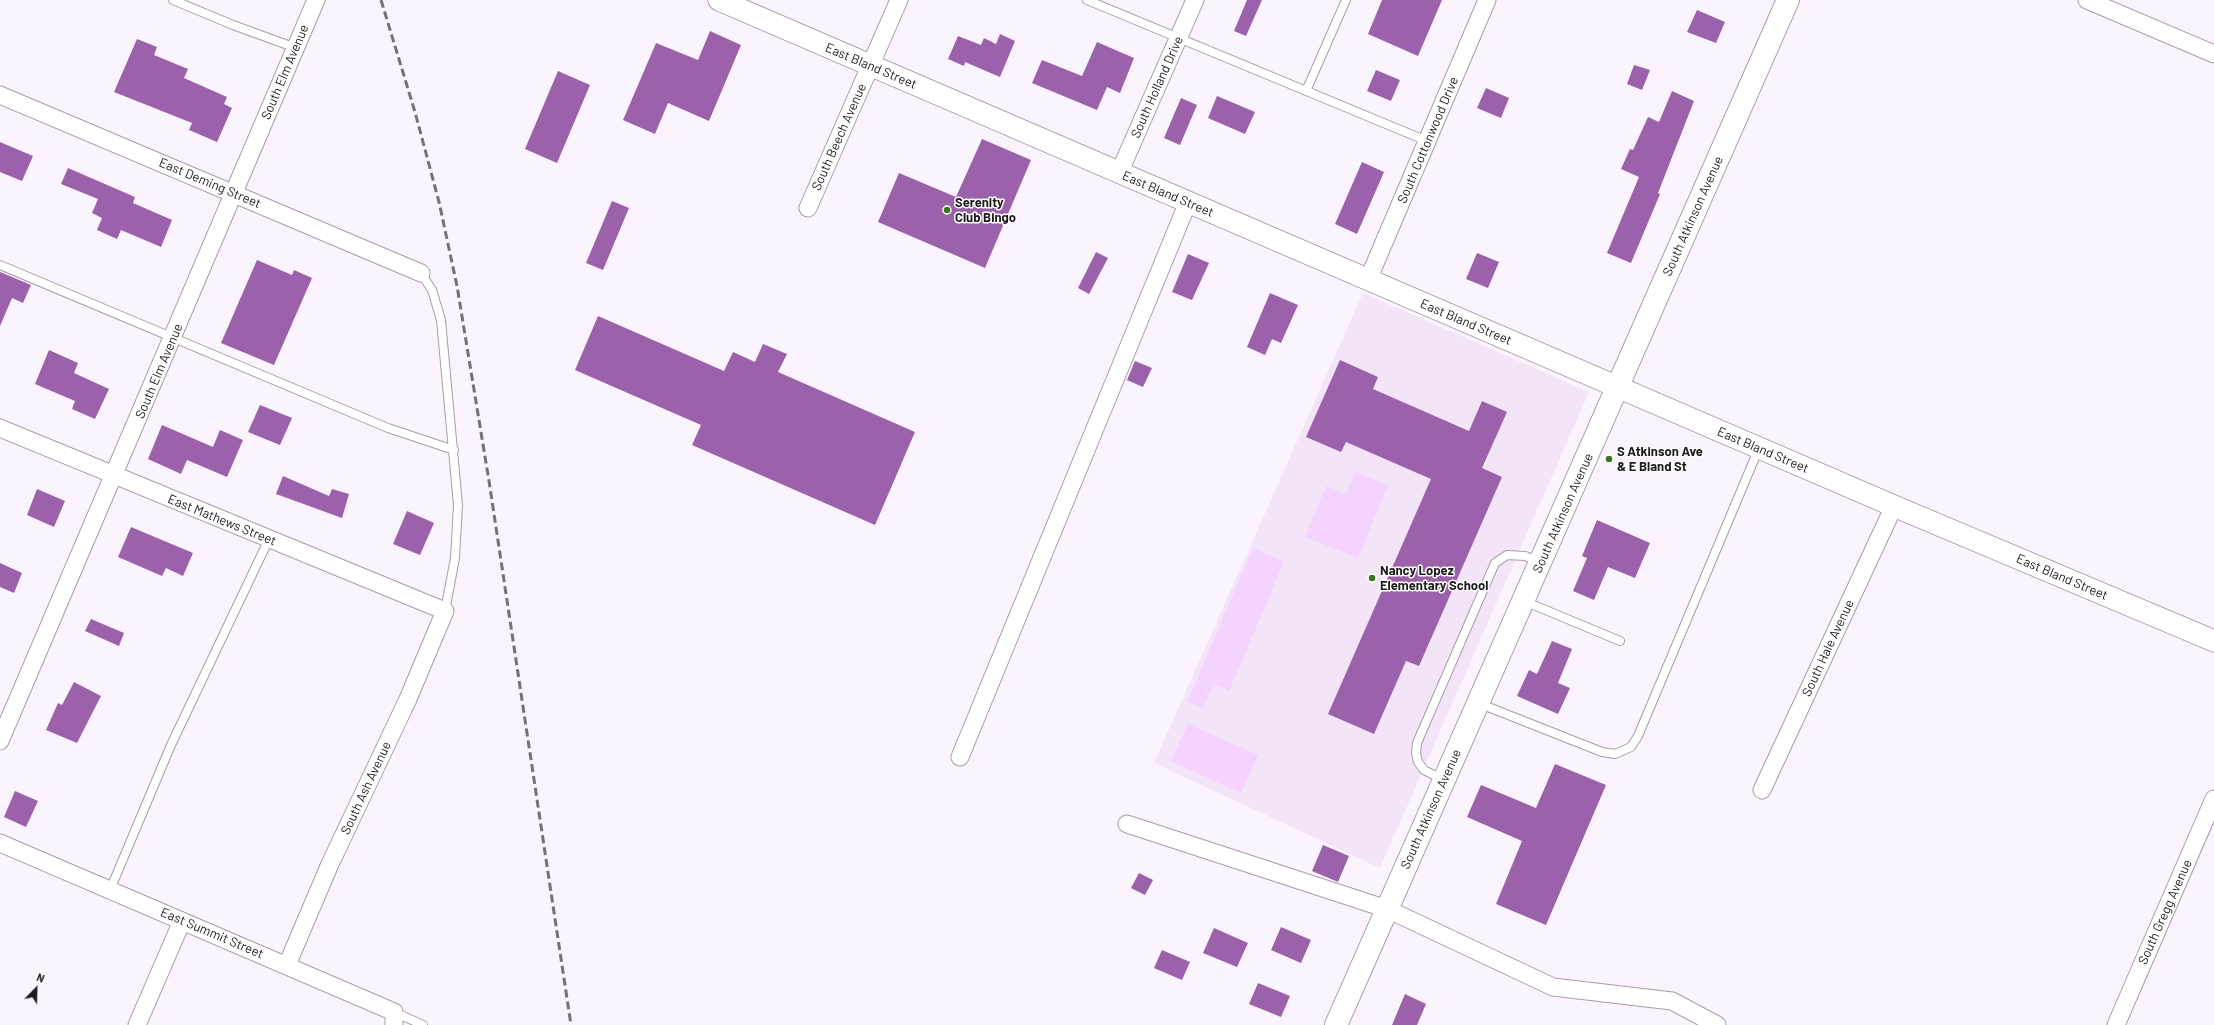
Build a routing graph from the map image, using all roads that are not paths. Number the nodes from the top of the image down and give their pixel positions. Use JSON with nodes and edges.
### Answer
{"nodes":[{"id":1,"x":173,"y":0,"type":"edge"},
{"id":2,"x":316,"y":0,"type":"edge"},
{"id":3,"x":719,"y":0,"type":"edge"},
{"id":4,"x":899,"y":0,"type":"edge"},
{"id":5,"x":1087,"y":0,"type":"edge"},
{"id":6,"x":1195,"y":0,"type":"edge"},
{"id":7,"x":1346,"y":0,"type":"edge"},
{"id":8,"x":1487,"y":0,"type":"edge"},
{"id":9,"x":1788,"y":0,"type":"edge"},
{"id":10,"x":2087,"y":0,"type":"edge"},
{"id":11,"x":1178,"y":38,"type":"junction"},
{"id":12,"x":296,"y":48,"type":"junction"},
{"id":13,"x":2214,"y":54,"type":"edge"},
{"id":14,"x":870,"y":65,"type":"junction"},
{"id":15,"x":1306,"y":91,"type":"junction"},
{"id":16,"x":0,"y":95,"type":"edge"},
{"id":17,"x":1427,"y":141,"type":"junction"},
{"id":18,"x":1119,"y":173,"type":"junction"},
{"id":19,"x":233,"y":193,"type":"junction"},
{"id":20,"x":1188,"y":202,"type":"junction"},
{"id":21,"x":808,"y":208,"type":"dead end"},
{"id":22,"x":0,"y":265,"type":"edge"},
{"id":23,"x":421,"y":273,"type":"joint"},
{"id":24,"x":1368,"y":280,"type":"junction"},
{"id":25,"x":172,"y":338,"type":"junction"},
{"id":26,"x":1618,"y":388,"type":"junction"},
{"id":27,"x":0,"y":428,"type":"edge"},
{"id":28,"x":1759,"y":448,"type":"junction"},
{"id":29,"x":454,"y":450,"type":"junction"},
{"id":30,"x":114,"y":475,"type":"junction"},
{"id":31,"x":1894,"y":506,"type":"junction"},
{"id":32,"x":269,"y":539,"type":"junction"},
{"id":33,"x":1541,"y":562,"type":"junction"},
{"id":34,"x":1524,"y":601,"type":"junction"},
{"id":35,"x":445,"y":611,"type":"junction"},
{"id":36,"x":1620,"y":641,"type":"dead end"},
{"id":37,"x":2214,"y":641,"type":"edge"},
{"id":38,"x":1478,"y":703,"type":"junction"},
{"id":39,"x":0,"y":741,"type":"edge"},
{"id":40,"x":960,"y":757,"type":"dead end"},
{"id":41,"x":1444,"y":780,"type":"junction"},
{"id":42,"x":1762,"y":790,"type":"dead end"},
{"id":43,"x":2214,"y":799,"type":"edge"},
{"id":44,"x":1127,"y":824,"type":"dead end"},
{"id":45,"x":0,"y":843,"type":"edge"},
{"id":46,"x":110,"y":890,"type":"junction"},
{"id":47,"x":1387,"y":909,"type":"junction"},
{"id":48,"x":182,"y":921,"type":"junction"},
{"id":49,"x":287,"y":965,"type":"junction"},
{"id":50,"x":394,"y":1018,"type":"edge"},
{"id":51,"x":137,"y":1025,"type":"edge"},
{"id":52,"x":423,"y":1025,"type":"edge"},
{"id":53,"x":1336,"y":1025,"type":"edge"},
{"id":54,"x":1717,"y":1025,"type":"edge"},
{"id":55,"x":2116,"y":1025,"type":"edge"}],
"edges":[{"from":1,"to":12,"type":"lane"},
{"from":2,"to":12,"type":"street","name":"South Elm Avenue"},
{"from":3,"to":14,"type":"street","name":"East Bland Street"},
{"from":4,"to":14,"type":"street","name":"South Beech Avenue"},
{"from":5,"to":11,"type":"lane"},
{"from":6,"to":11,"type":"street","name":"South Holland Drive"},
{"from":7,"to":15,"type":"lane"},
{"from":8,"to":17,"type":"street","name":"South Cottonwood Drive"},
{"from":9,"to":26,"type":"main road","name":"South Atkinson Avenue"},
{"from":10,"to":13,"type":"street"},
{"from":11,"to":15,"type":"lane"},
{"from":11,"to":18,"type":"street","name":"South Holland Drive"},
{"from":12,"to":19,"type":"street","name":"South Elm Avenue"},
{"from":14,"to":18,"type":"street","name":"East Bland Street"},
{"from":14,"to":21,"type":"street","name":"South Beech Avenue"},
{"from":15,"to":17,"type":"lane"},
{"from":16,"to":19,"type":"street","name":"East Deming Street"},
{"from":17,"to":24,"type":"street","name":"South Cottonwood Drive"},
{"from":18,"to":20,"type":"street","name":"East Bland Street"},
{"from":19,"to":23,"type":"street","name":"East Deming Street"},
{"from":19,"to":25,"type":"street","name":"South Elm Avenue"},
{"from":20,"to":24,"type":"street","name":"East Bland Street"},
{"from":20,"to":40,"type":"street"},
{"from":22,"to":25,"type":"lane"},
{"from":23,"to":29,"type":"lane"},
{"from":24,"to":26,"type":"street","name":"East Bland Street"},
{"from":25,"to":29,"type":"lane"},
{"from":25,"to":30,"type":"street","name":"South Elm Avenue"},
{"from":26,"to":28,"type":"street","name":"East Bland Street"},
{"from":26,"to":33,"type":"main road","name":"South Atkinson Avenue"},
{"from":27,"to":30,"type":"street","name":"East Mathews Street"},
{"from":28,"to":31,"type":"street","name":"East Bland Street"},
{"from":28,"to":38,"type":"lane"},
{"from":29,"to":35,"type":"lane"},
{"from":30,"to":32,"type":"street","name":"East Mathews Street"},
{"from":30,"to":39,"type":"street","name":"South Elm Avenue"},
{"from":31,"to":37,"type":"street","name":"East Bland Street"},
{"from":31,"to":42,"type":"street","name":"South Hale Avenue"},
{"from":32,"to":35,"type":"street","name":"East Mathews Street"},
{"from":32,"to":46,"type":"lane"},
{"from":33,"to":34,"type":"main road","name":"South Atkinson Avenue"},
{"from":33,"to":41,"type":"lane"},
{"from":34,"to":36,"type":"lane"},
{"from":34,"to":38,"type":"main road","name":"South Atkinson Avenue"},
{"from":35,"to":49,"type":"street","name":"South Ash Avenue"},
{"from":38,"to":41,"type":"main road","name":"South Atkinson Avenue"},
{"from":41,"to":47,"type":"main road","name":"South Atkinson Avenue"},
{"from":43,"to":55,"type":"street","name":"South Gregg Avenue"},
{"from":44,"to":47,"type":"street"},
{"from":45,"to":46,"type":"street","name":"East Summit Street"},
{"from":46,"to":48,"type":"street","name":"East Summit Street"},
{"from":47,"to":53,"type":"main road","name":"South Atkinson Avenue"},
{"from":47,"to":54,"type":"street"},
{"from":48,"to":49,"type":"street","name":"East Summit Street"},
{"from":48,"to":51,"type":"street"},
{"from":49,"to":50,"type":"street","name":"East Summit Street"},
{"from":50,"to":52,"type":"lane","name":"East Summit Street"}]}
